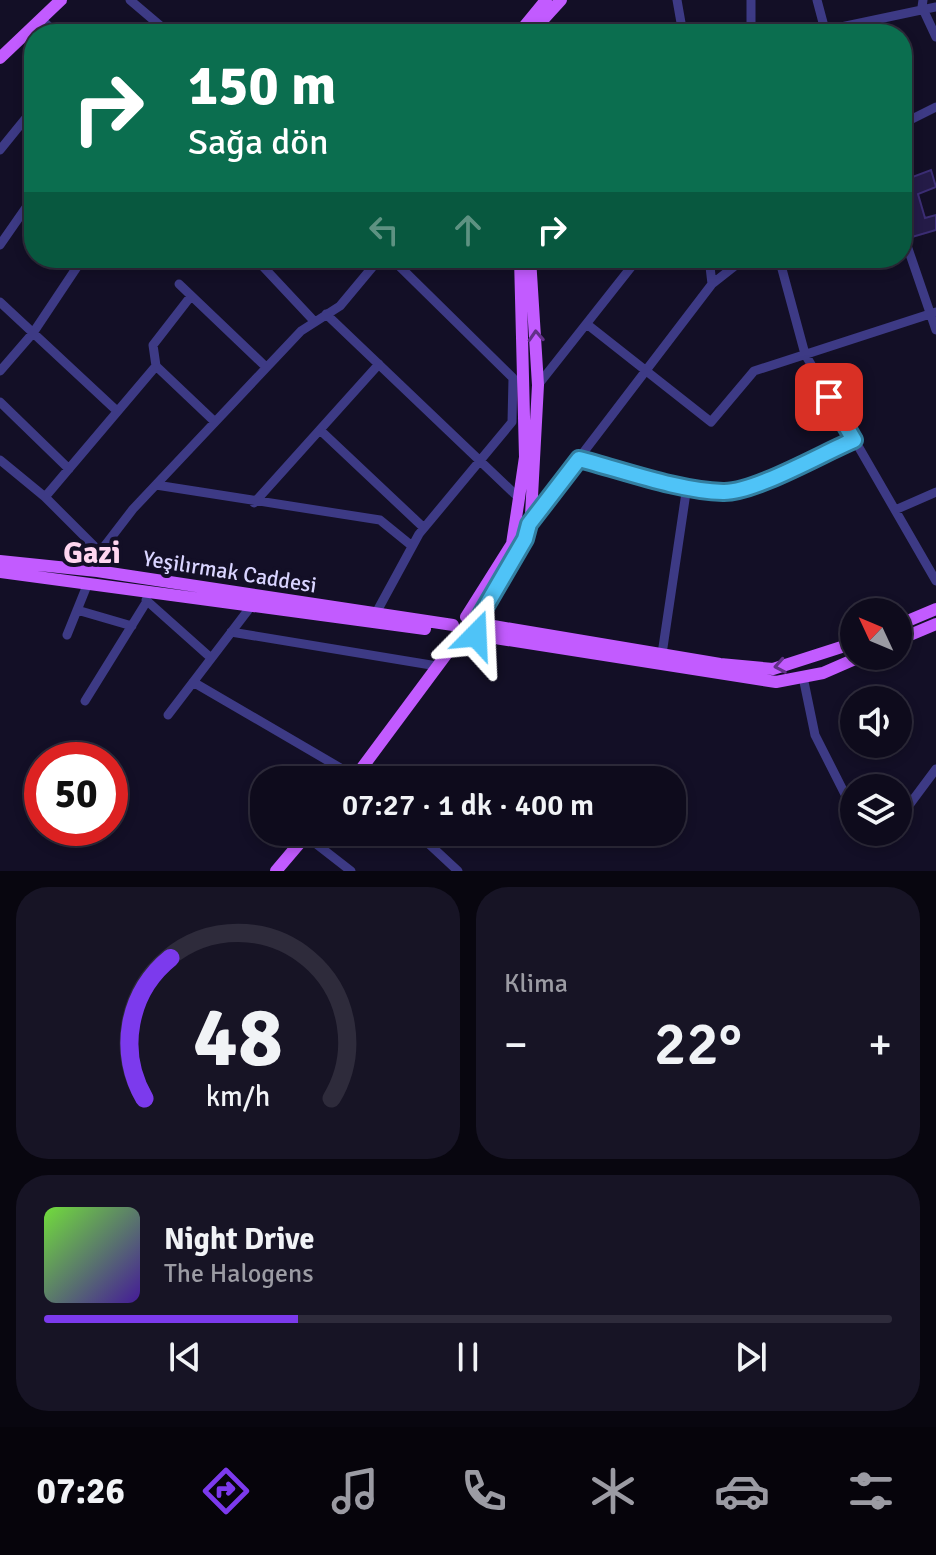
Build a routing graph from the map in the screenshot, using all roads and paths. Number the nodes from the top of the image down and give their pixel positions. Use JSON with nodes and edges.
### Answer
{"nodes":[{"id":1,"x":61,"y":0,"type":"edge"},
{"id":2,"x":130,"y":0,"type":"edge"},
{"id":3,"x":546,"y":0,"type":"edge"},
{"id":4,"x":561,"y":0,"type":"edge"},
{"id":5,"x":677,"y":0,"type":"edge"},
{"id":6,"x":751,"y":0,"type":"edge"},
{"id":7,"x":817,"y":0,"type":"edge"},
{"id":8,"x":923,"y":4,"type":"edge"},
{"id":9,"x":936,"y":7,"type":"edge"},
{"id":10,"x":41,"y":19,"type":"junction"},
{"id":11,"x":154,"y":21,"type":"junction"},
{"id":12,"x":36,"y":24,"type":"edge"},
{"id":13,"x":46,"y":24,"type":"edge"},
{"id":14,"x":151,"y":24,"type":"edge"},
{"id":15,"x":158,"y":24,"type":"edge"},
{"id":16,"x":526,"y":24,"type":"edge"},
{"id":17,"x":539,"y":24,"type":"edge"},
{"id":18,"x":681,"y":24,"type":"edge"},
{"id":19,"x":751,"y":24,"type":"edge"},
{"id":20,"x":823,"y":24,"type":"edge"},
{"id":21,"x":859,"y":24,"type":"edge"},
{"id":22,"x":24,"y":35,"type":"edge"},
{"id":23,"x":936,"y":37,"type":"edge"},
{"id":24,"x":0,"y":58,"type":"edge"},
{"id":25,"x":936,"y":107,"type":"edge"},
{"id":26,"x":912,"y":119,"type":"edge"},
{"id":27,"x":24,"y":120,"type":"edge"},
{"id":28,"x":0,"y":150,"type":"edge"},
{"id":29,"x":24,"y":210,"type":"edge"},
{"id":30,"x":0,"y":245,"type":"edge"},
{"id":31,"x":912,"y":258,"type":"edge"},
{"id":32,"x":76,"y":268,"type":"edge"},
{"id":33,"x":264,"y":268,"type":"edge"},
{"id":34,"x":372,"y":268,"type":"edge"},
{"id":35,"x":401,"y":268,"type":"edge"},
{"id":36,"x":520,"y":268,"type":"edge"},
{"id":37,"x":531,"y":268,"type":"edge"},
{"id":38,"x":631,"y":268,"type":"edge"},
{"id":39,"x":710,"y":268,"type":"edge"},
{"id":40,"x":732,"y":268,"type":"edge"},
{"id":41,"x":782,"y":268,"type":"edge"},
{"id":42,"x":179,"y":284,"type":"dead end"},
{"id":43,"x":712,"y":284,"type":"junction"},
{"id":44,"x":191,"y":296,"type":"junction"},
{"id":45,"x":0,"y":302,"type":"edge"},
{"id":46,"x":326,"y":314,"type":"junction"},
{"id":47,"x":933,"y":314,"type":"edge"},
{"id":48,"x":314,"y":321,"type":"junction"},
{"id":49,"x":588,"y":325,"type":"junction"},
{"id":50,"x":936,"y":330,"type":"edge"},
{"id":51,"x":33,"y":333,"type":"junction"},
{"id":52,"x":805,"y":354,"type":"junction"},
{"id":53,"x":379,"y":364,"type":"junction"},
{"id":54,"x":156,"y":366,"type":"junction"},
{"id":55,"x":266,"y":367,"type":"junction"},
{"id":56,"x":0,"y":371,"type":"edge"},
{"id":57,"x":646,"y":371,"type":"junction"},
{"id":58,"x":538,"y":385,"type":"junction"},
{"id":59,"x":0,"y":402,"type":"edge"},
{"id":60,"x":117,"y":411,"type":"junction"},
{"id":61,"x":215,"y":422,"type":"junction"},
{"id":62,"x":320,"y":430,"type":"junction"},
{"id":63,"x":854,"y":440,"type":"junction"},
{"id":64,"x":579,"y":459,"type":"junction"},
{"id":65,"x":0,"y":460,"type":"edge"},
{"id":66,"x":480,"y":461,"type":"junction"},
{"id":67,"x":69,"y":469,"type":"junction"},
{"id":68,"x":156,"y":485,"type":"junction"},
{"id":69,"x":687,"y":486,"type":"junction"},
{"id":70,"x":936,"y":492,"type":"edge"},
{"id":71,"x":45,"y":497,"type":"junction"},
{"id":72,"x":519,"y":498,"type":"junction"},
{"id":73,"x":254,"y":503,"type":"junction"},
{"id":74,"x":895,"y":510,"type":"junction"},
{"id":75,"x":529,"y":524,"type":"junction"},
{"id":76,"x":424,"y":528,"type":"junction"},
{"id":77,"x":412,"y":546,"type":"junction"},
{"id":78,"x":100,"y":552,"type":"junction"},
{"id":79,"x":0,"y":561,"type":"edge"},
{"id":80,"x":97,"y":571,"type":"junction"},
{"id":81,"x":0,"y":572,"type":"edge"},
{"id":82,"x":936,"y":581,"type":"edge"},
{"id":83,"x":88,"y":583,"type":"junction"},
{"id":84,"x":134,"y":589,"type":"junction"},
{"id":85,"x":147,"y":601,"type":"junction"},
{"id":86,"x":252,"y":605,"type":"junction"},
{"id":87,"x":936,"y":609,"type":"edge"},
{"id":88,"x":77,"y":610,"type":"junction"},
{"id":89,"x":376,"y":613,"type":"junction"},
{"id":90,"x":912,"y":619,"type":"edge"},
{"id":91,"x":936,"y":624,"type":"edge"},
{"id":92,"x":473,"y":625,"type":"junction"},
{"id":93,"x":132,"y":626,"type":"junction"},
{"id":94,"x":231,"y":632,"type":"junction"},
{"id":95,"x":454,"y":632,"type":"junction"},
{"id":96,"x":912,"y":634,"type":"edge"},
{"id":97,"x":67,"y":635,"type":"dead end"},
{"id":98,"x":840,"y":647,"type":"edge"},
{"id":99,"x":662,"y":654,"type":"junction"},
{"id":100,"x":211,"y":658,"type":"junction"},
{"id":101,"x":840,"y":664,"type":"edge"},
{"id":102,"x":437,"y":666,"type":"junction"},
{"id":103,"x":803,"y":677,"type":"junction"},
{"id":104,"x":193,"y":682,"type":"junction"},
{"id":105,"x":85,"y":701,"type":"dead end"},
{"id":106,"x":168,"y":715,"type":"dead end"},
{"id":107,"x":336,"y":766,"type":"edge"},
{"id":108,"x":366,"y":766,"type":"edge"},
{"id":109,"x":936,"y":769,"type":"edge"},
{"id":110,"x":840,"y":784,"type":"edge"},
{"id":111,"x":912,"y":801,"type":"edge"},
{"id":112,"x":298,"y":846,"type":"edge"},
{"id":113,"x":322,"y":846,"type":"edge"},
{"id":114,"x":430,"y":846,"type":"edge"},
{"id":115,"x":453,"y":870,"type":"edge"},
{"id":116,"x":276,"y":871,"type":"edge"},
{"id":117,"x":351,"y":871,"type":"edge"}],
"edges":[{"from":1,"to":10,"type":"main road"},
{"from":2,"to":11,"type":"street"},
{"from":3,"to":16,"type":"main road"},
{"from":4,"to":17,"type":"main road"},
{"from":5,"to":18,"type":"street"},
{"from":6,"to":19,"type":"street"},
{"from":7,"to":20,"type":"street"},
{"from":8,"to":9,"type":"street"},
{"from":8,"to":21,"type":"street"},
{"from":8,"to":23,"type":"street"},
{"from":10,"to":12,"type":"main road"},
{"from":10,"to":13,"type":"street"},
{"from":11,"to":14,"type":"street"},
{"from":11,"to":15,"type":"street"},
{"from":22,"to":24,"type":"main road"},
{"from":25,"to":26,"type":"street"},
{"from":27,"to":28,"type":"street"},
{"from":29,"to":30,"type":"street"},
{"from":31,"to":47,"type":"street"},
{"from":32,"to":51,"type":"street"},
{"from":33,"to":48,"type":"street"},
{"from":34,"to":46,"type":"street"},
{"from":35,"to":66,"type":"street"},
{"from":36,"to":72,"type":"main road"},
{"from":58,"to":37,"type":"main road","one_way":true},
{"from":38,"to":49,"type":"street"},
{"from":39,"to":43,"type":"street"},
{"from":40,"to":43,"type":"street"},
{"from":41,"to":52,"type":"street"},
{"from":42,"to":44,"type":"street"},
{"from":43,"to":57,"type":"street"},
{"from":44,"to":54,"type":"street"},
{"from":44,"to":55,"type":"street"},
{"from":45,"to":51,"type":"street"},
{"from":46,"to":48,"type":"street"},
{"from":46,"to":53,"type":"street"},
{"from":47,"to":50,"type":"street"},
{"from":47,"to":52,"type":"street"},
{"from":48,"to":55,"type":"street"},
{"from":49,"to":57,"type":"street"},
{"from":49,"to":58,"type":"street"},
{"from":51,"to":56,"type":"street"},
{"from":51,"to":60,"type":"street"},
{"from":52,"to":57,"type":"street"},
{"from":52,"to":63,"type":"street"},
{"from":53,"to":62,"type":"street"},
{"from":53,"to":66,"type":"street"},
{"from":54,"to":60,"type":"street"},
{"from":54,"to":61,"type":"street"},
{"from":55,"to":61,"type":"street"},
{"from":57,"to":64,"type":"street"},
{"from":58,"to":75,"type":"main road"},
{"from":59,"to":67,"type":"street"},
{"from":60,"to":67,"type":"street"},
{"from":61,"to":68,"type":"street"},
{"from":62,"to":73,"type":"street"},
{"from":62,"to":76,"type":"street"},
{"from":63,"to":69,"type":"street"},
{"from":63,"to":74,"type":"street"},
{"from":64,"to":69,"type":"street"},
{"from":64,"to":75,"type":"street"},
{"from":65,"to":71,"type":"street"},
{"from":66,"to":72,"type":"street"},
{"from":66,"to":76,"type":"street"},
{"from":67,"to":71,"type":"street"},
{"from":68,"to":73,"type":"street"},
{"from":68,"to":78,"type":"street"},
{"from":69,"to":99,"type":"street"},
{"from":70,"to":74,"type":"street"},
{"from":71,"to":78,"type":"street"},
{"from":72,"to":92,"type":"main road"},
{"from":73,"to":77,"type":"street"},
{"from":74,"to":82,"type":"street"},
{"from":75,"to":92,"type":"main road"},
{"from":76,"to":77,"type":"street"},
{"from":77,"to":89,"type":"street"},
{"from":78,"to":80,"type":"street"},
{"from":79,"to":80,"type":"main road","name":"Yeşilırmak Caddesi"},
{"from":80,"to":89,"type":"main road","name":"Yeşilırmak Caddesi"},
{"from":81,"to":83,"type":"main road","name":"Yeşilırmak Caddesi"},
{"from":83,"to":84,"type":"main road","name":"Yeşilırmak Caddesi"},
{"from":83,"to":88,"type":"street"},
{"from":84,"to":85,"type":"street"},
{"from":84,"to":86,"type":"main road","name":"Yeşilırmak Caddesi"},
{"from":85,"to":93,"type":"street"},
{"from":85,"to":100,"type":"street"},
{"from":86,"to":94,"type":"street"},
{"from":86,"to":95,"type":"main road","name":"Yeşilırmak Caddesi"},
{"from":87,"to":90,"type":"main road"},
{"from":88,"to":93,"type":"street"},
{"from":88,"to":97,"type":"street"},
{"from":89,"to":95,"type":"main road","name":"Yeşilırmak Caddesi"},
{"from":91,"to":96,"type":"main road"},
{"from":92,"to":95,"type":"main road"},
{"from":92,"to":95,"type":"main road"},
{"from":92,"to":99,"type":"main road"},
{"from":92,"to":103,"type":"main road"},
{"from":93,"to":105,"type":"street"},
{"from":94,"to":100,"type":"street"},
{"from":94,"to":102,"type":"street"},
{"from":95,"to":102,"type":"main road"},
{"from":98,"to":99,"type":"main road","one_way":true},
{"from":100,"to":104,"type":"street"},
{"from":101,"to":103,"type":"main road"},
{"from":102,"to":108,"type":"main road"},
{"from":103,"to":110,"type":"street"},
{"from":104,"to":106,"type":"street"},
{"from":104,"to":107,"type":"street"},
{"from":109,"to":111,"type":"street"},
{"from":112,"to":116,"type":"main road"},
{"from":113,"to":117,"type":"street"},
{"from":114,"to":115,"type":"street"}]}
